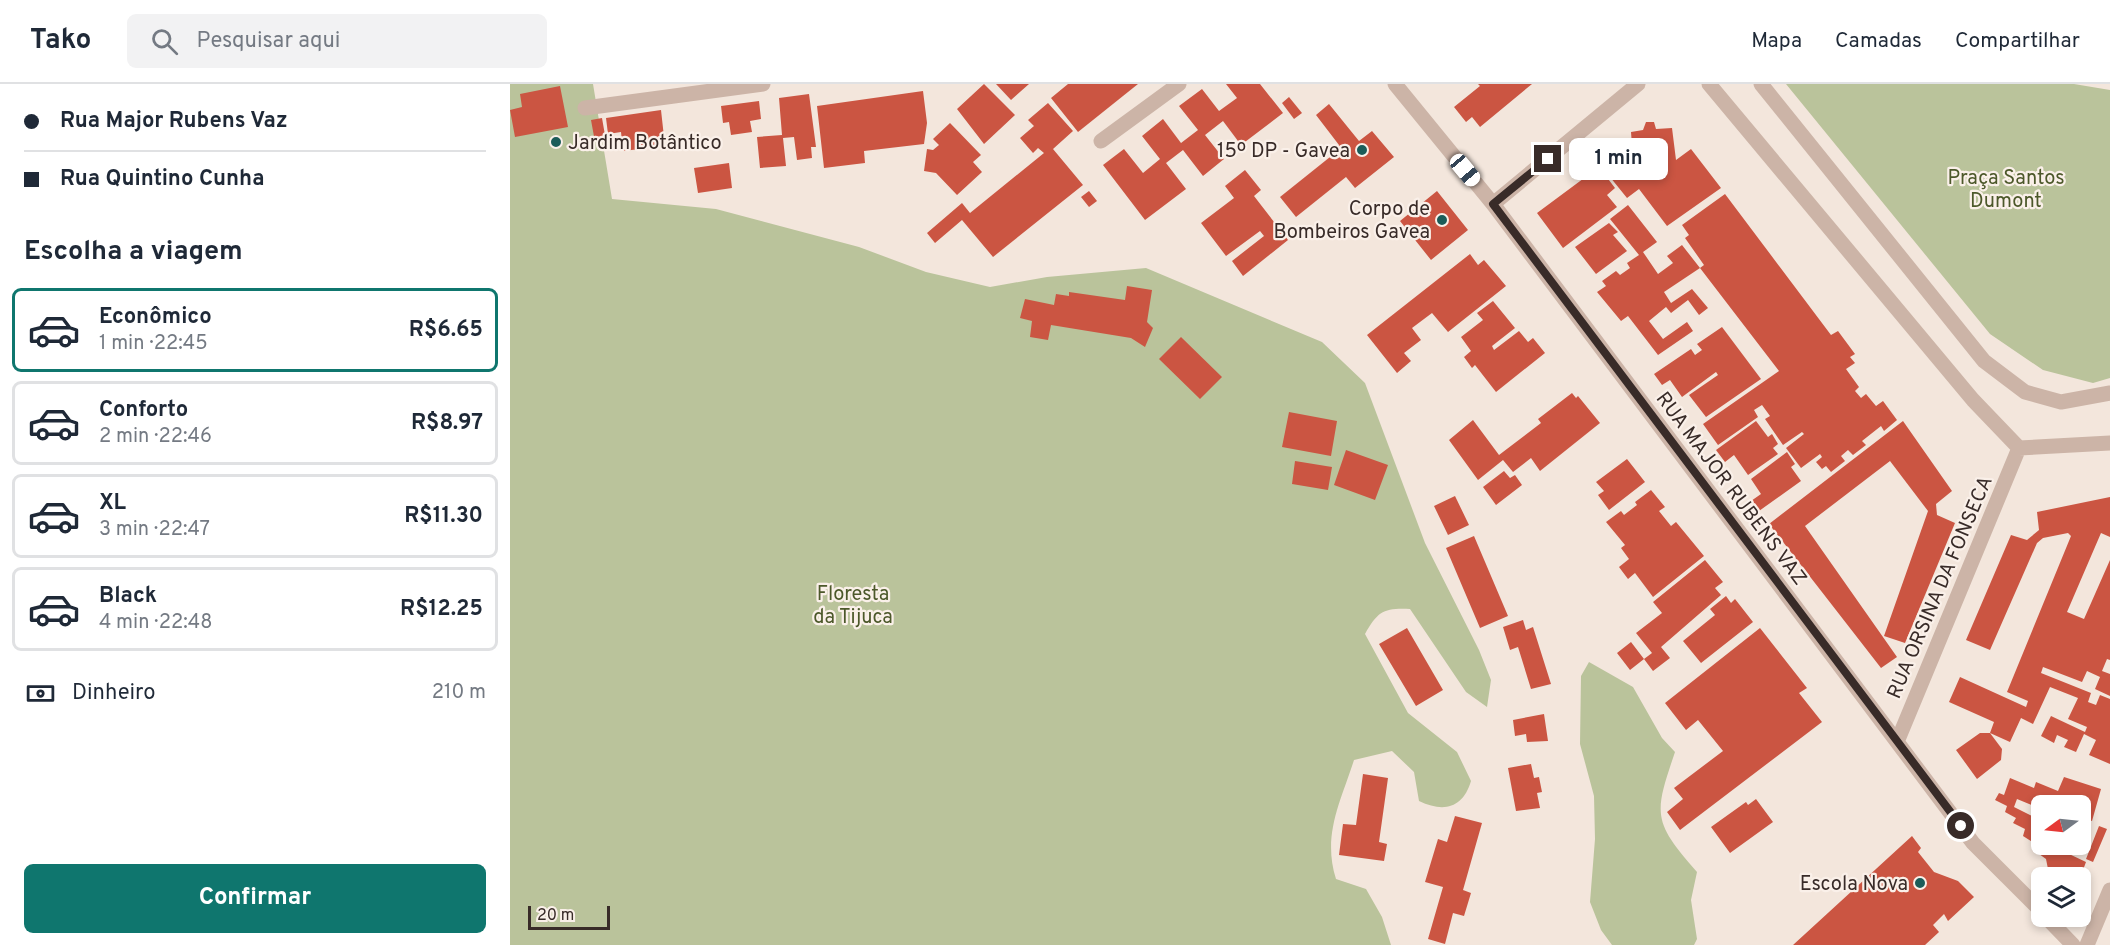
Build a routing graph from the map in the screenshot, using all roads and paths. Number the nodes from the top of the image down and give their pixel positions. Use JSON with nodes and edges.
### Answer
{"nodes":[{"id":1,"x":763,"y":84,"type":"edge"},
{"id":2,"x":1179,"y":84,"type":"edge"},
{"id":3,"x":1395,"y":84,"type":"edge"},
{"id":4,"x":1638,"y":84,"type":"edge"},
{"id":5,"x":1709,"y":84,"type":"edge"},
{"id":6,"x":1761,"y":84,"type":"edge"},
{"id":7,"x":585,"y":108,"type":"dead end"},
{"id":8,"x":1101,"y":141,"type":"dead end"},
{"id":9,"x":1493,"y":204,"type":"junction"},
{"id":10,"x":2110,"y":393,"type":"edge"},
{"id":11,"x":2110,"y":443,"type":"edge"},
{"id":12,"x":2019,"y":448,"type":"junction"},
{"id":13,"x":1897,"y":742,"type":"junction"},
{"id":14,"x":2110,"y":890,"type":"edge"},
{"id":15,"x":2031,"y":901,"type":"edge"},
{"id":16,"x":2056,"y":927,"type":"edge"},
{"id":17,"x":2073,"y":945,"type":"edge"},
{"id":18,"x":2087,"y":945,"type":"edge"}],
"edges":[{"from":1,"to":7,"type":"street"},
{"from":2,"to":8,"type":"street"},
{"from":3,"to":9,"type":"street","name":"RUA MAJOR RUBENS VAZ"},
{"from":4,"to":9,"type":"street"},
{"from":5,"to":12,"type":"street"},
{"from":6,"to":10,"type":"street"},
{"from":9,"to":13,"type":"street","name":"RUA MAJOR RUBENS VAZ"},
{"from":11,"to":12,"type":"street"},
{"from":12,"to":13,"type":"street","name":"RUA ORSINA DA FONSECA"},
{"from":13,"to":15,"type":"street","name":"RUA MAJOR RUBENS VAZ"},
{"from":14,"to":18,"type":"street"},
{"from":16,"to":17,"type":"street"}]}
